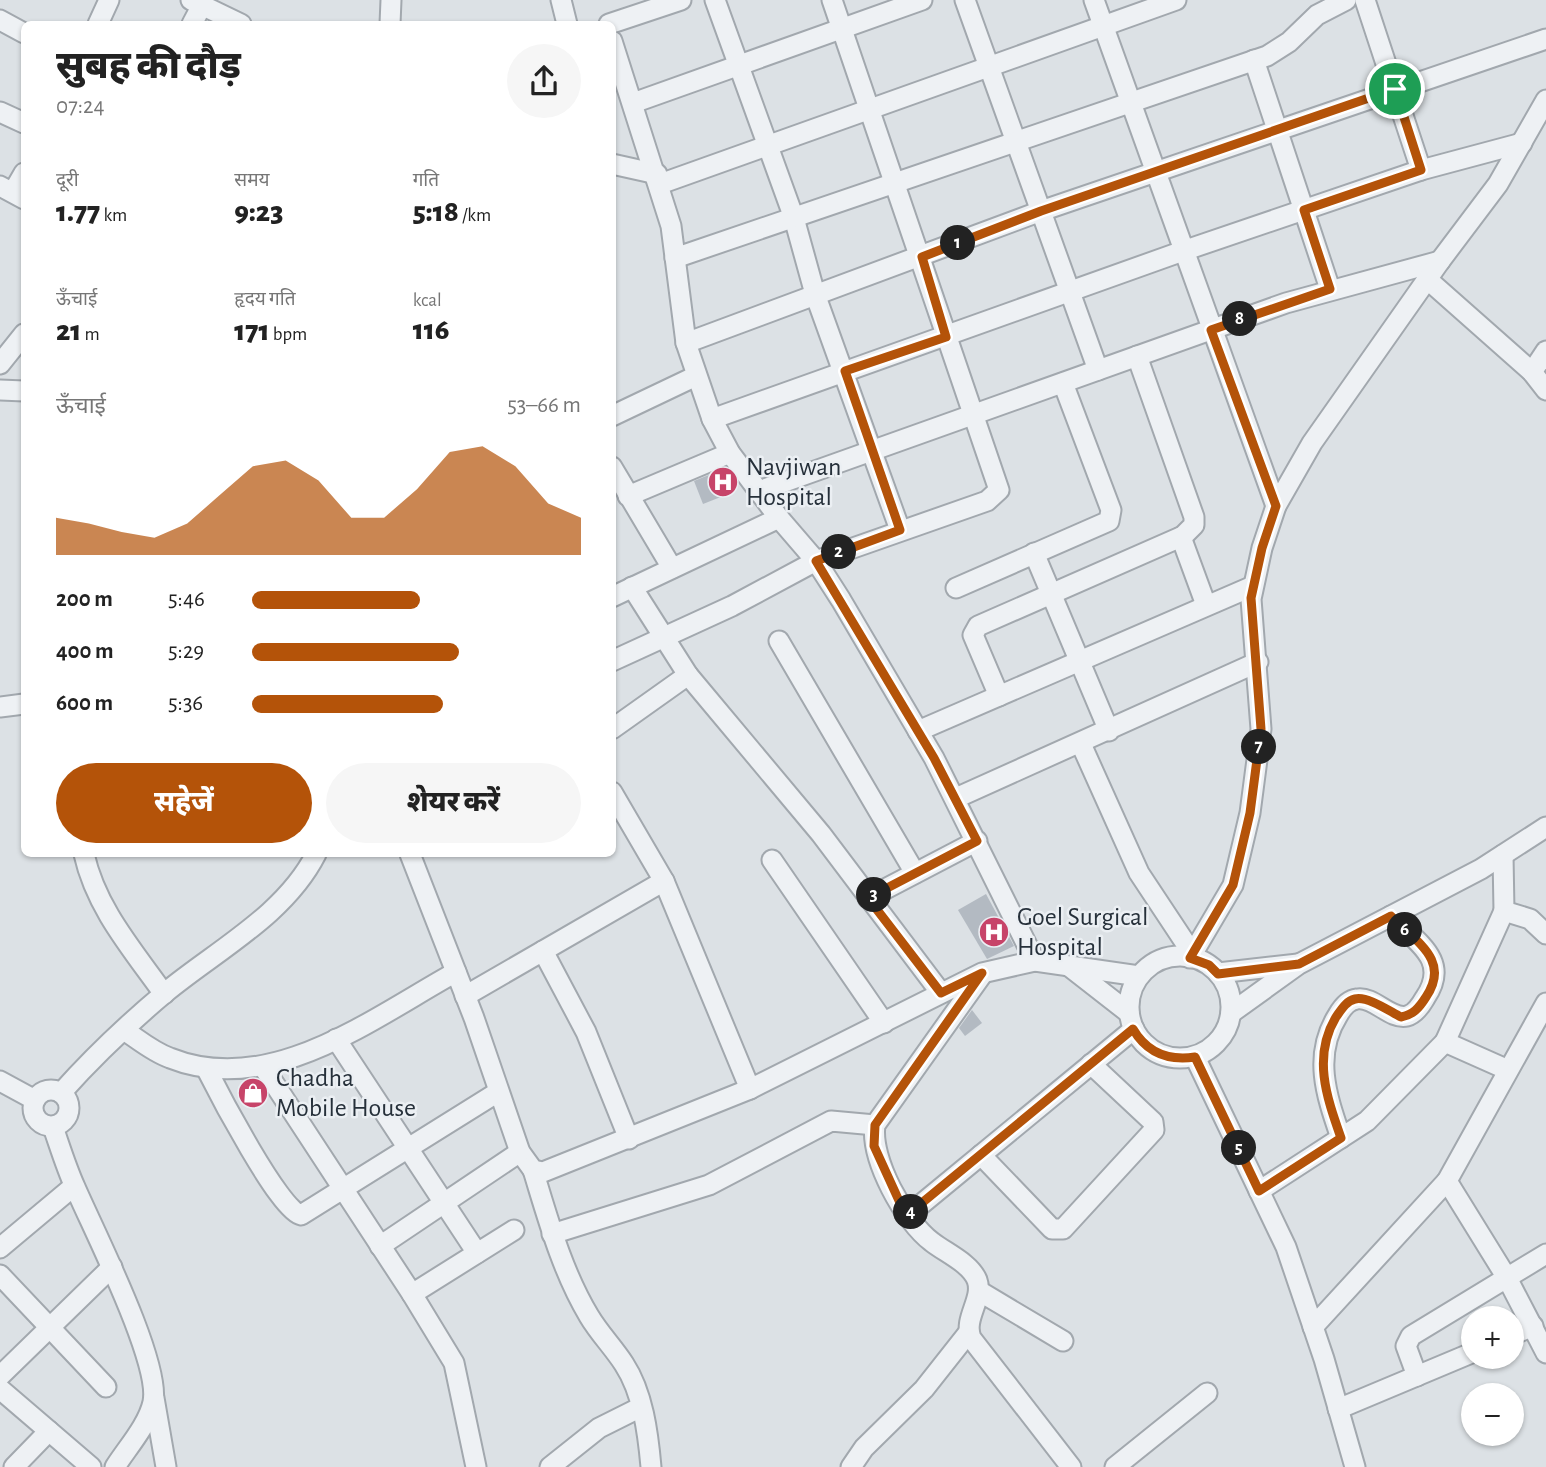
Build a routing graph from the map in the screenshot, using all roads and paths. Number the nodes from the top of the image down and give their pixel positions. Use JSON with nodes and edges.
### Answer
{"nodes":[{"id":1,"x":108,"y":0,"type":"edge"},
{"id":2,"x":391,"y":0,"type":"edge"},
{"id":3,"x":561,"y":0,"type":"edge"},
{"id":4,"x":681,"y":0,"type":"edge"},
{"id":5,"x":715,"y":0,"type":"edge"},
{"id":6,"x":832,"y":0,"type":"edge"},
{"id":7,"x":922,"y":0,"type":"edge"},
{"id":8,"x":965,"y":0,"type":"edge"},
{"id":9,"x":1094,"y":0,"type":"edge"},
{"id":10,"x":1176,"y":0,"type":"edge"},
{"id":11,"x":1346,"y":0,"type":"edge"},
{"id":12,"x":1365,"y":0,"type":"edge"},
{"id":13,"x":197,"y":3,"type":"edge"},
{"id":14,"x":1312,"y":7,"type":"edge"},
{"id":15,"x":0,"y":20,"type":"edge"},
{"id":16,"x":99,"y":21,"type":"edge"},
{"id":17,"x":193,"y":21,"type":"edge"},
{"id":18,"x":235,"y":21,"type":"edge"},
{"id":19,"x":390,"y":21,"type":"edge"},
{"id":20,"x":566,"y":21,"type":"edge"},
{"id":21,"x":616,"y":22,"type":"edge"},
{"id":22,"x":1103,"y":27,"type":"junction"},
{"id":23,"x":21,"y":31,"type":"edge"},
{"id":24,"x":841,"y":31,"type":"junction"},
{"id":25,"x":1546,"y":39,"type":"edge"},
{"id":26,"x":616,"y":53,"type":"edge"},
{"id":27,"x":1254,"y":60,"type":"junction"},
{"id":28,"x":740,"y":66,"type":"junction"},
{"id":29,"x":989,"y":66,"type":"junction"},
{"id":30,"x":1395,"y":89,"type":"junction"},
{"id":31,"x":1129,"y":100,"type":"junction"},
{"id":32,"x":1546,"y":100,"type":"edge"},
{"id":33,"x":633,"y":103,"type":"junction"},
{"id":34,"x":870,"y":110,"type":"junction"},
{"id":35,"x":0,"y":111,"type":"edge"},
{"id":36,"x":21,"y":122,"type":"edge"},
{"id":37,"x":1276,"y":129,"type":"junction"},
{"id":38,"x":1016,"y":140,"type":"junction"},
{"id":39,"x":1522,"y":143,"type":"junction"},
{"id":40,"x":766,"y":145,"type":"junction"},
{"id":41,"x":616,"y":165,"type":"edge"},
{"id":42,"x":1421,"y":170,"type":"junction"},
{"id":43,"x":1155,"y":171,"type":"junction"},
{"id":44,"x":658,"y":179,"type":"junction"},
{"id":45,"x":893,"y":183,"type":"junction"},
{"id":46,"x":1304,"y":210,"type":"junction"},
{"id":47,"x":1041,"y":211,"type":"junction"},
{"id":48,"x":794,"y":218,"type":"junction"},
{"id":49,"x":1183,"y":251,"type":"junction"},
{"id":50,"x":922,"y":257,"type":"junction"},
{"id":51,"x":675,"y":258,"type":"junction"},
{"id":52,"x":1440,"y":261,"type":"junction"},
{"id":53,"x":1427,"y":279,"type":"junction"},
{"id":54,"x":1330,"y":289,"type":"junction"},
{"id":55,"x":1070,"y":291,"type":"junction"},
{"id":56,"x":815,"y":295,"type":"junction"},
{"id":57,"x":1211,"y":330,"type":"junction"},
{"id":58,"x":946,"y":337,"type":"junction"},
{"id":59,"x":21,"y":338,"type":"edge"},
{"id":60,"x":686,"y":343,"type":"junction"},
{"id":61,"x":1546,"y":351,"type":"edge"},
{"id":62,"x":1137,"y":356,"type":"junction"},
{"id":63,"x":0,"y":365,"type":"edge"},
{"id":64,"x":1098,"y":370,"type":"junction"},
{"id":65,"x":845,"y":371,"type":"junction"},
{"id":66,"x":1532,"y":372,"type":"junction"},
{"id":67,"x":696,"y":376,"type":"junction"},
{"id":68,"x":1063,"y":383,"type":"junction"},
{"id":69,"x":0,"y":390,"type":"edge"},
{"id":70,"x":1546,"y":390,"type":"edge"},
{"id":71,"x":21,"y":391,"type":"edge"},
{"id":72,"x":616,"y":413,"type":"edge"},
{"id":73,"x":974,"y":414,"type":"junction"},
{"id":74,"x":712,"y":419,"type":"junction"},
{"id":75,"x":873,"y":451,"type":"junction"},
{"id":76,"x":730,"y":453,"type":"junction"},
{"id":77,"x":616,"y":474,"type":"edge"},
{"id":78,"x":759,"y":491,"type":"junction"},
{"id":79,"x":628,"y":496,"type":"junction"},
{"id":80,"x":1276,"y":506,"type":"junction"},
{"id":81,"x":779,"y":518,"type":"junction"},
{"id":82,"x":900,"y":530,"type":"junction"},
{"id":83,"x":1181,"y":537,"type":"junction"},
{"id":84,"x":1034,"y":553,"type":"junction"},
{"id":85,"x":816,"y":561,"type":"junction"},
{"id":86,"x":672,"y":568,"type":"junction"},
{"id":87,"x":1253,"y":586,"type":"junction"},
{"id":88,"x":632,"y":587,"type":"junction"},
{"id":89,"x":956,"y":588,"type":"dead end"},
{"id":90,"x":1050,"y":592,"type":"junction"},
{"id":91,"x":616,"y":595,"type":"edge"},
{"id":92,"x":1206,"y":605,"type":"junction"},
{"id":93,"x":662,"y":637,"type":"junction"},
{"id":94,"x":779,"y":641,"type":"dead end"},
{"id":95,"x":616,"y":659,"type":"edge"},
{"id":96,"x":1078,"y":661,"type":"junction"},
{"id":97,"x":1258,"y":662,"type":"junction"},
{"id":98,"x":688,"y":675,"type":"junction"},
{"id":99,"x":999,"y":696,"type":"junction"},
{"id":100,"x":21,"y":704,"type":"edge"},
{"id":101,"x":0,"y":707,"type":"edge"},
{"id":102,"x":616,"y":723,"type":"edge"},
{"id":103,"x":918,"y":731,"type":"junction"},
{"id":104,"x":1109,"y":731,"type":"junction"},
{"id":105,"x":1081,"y":744,"type":"junction"},
{"id":106,"x":956,"y":798,"type":"junction"},
{"id":107,"x":616,"y":799,"type":"edge"},
{"id":108,"x":1546,"y":827,"type":"edge"},
{"id":109,"x":977,"y":841,"type":"junction"},
{"id":110,"x":1503,"y":855,"type":"junction"},
{"id":111,"x":85,"y":857,"type":"edge"},
{"id":112,"x":314,"y":857,"type":"edge"},
{"id":113,"x":411,"y":857,"type":"edge"},
{"id":114,"x":772,"y":860,"type":"dead end"},
{"id":115,"x":915,"y":873,"type":"junction"},
{"id":116,"x":664,"y":881,"type":"junction"},
{"id":117,"x":868,"y":898,"type":"junction"},
{"id":118,"x":1504,"y":911,"type":"junction"},
{"id":119,"x":1391,"y":916,"type":"junction"},
{"id":120,"x":1546,"y":934,"type":"edge"},
{"id":121,"x":543,"y":951,"type":"junction"},
{"id":122,"x":1191,"y":955,"type":"junction"},
{"id":123,"x":1035,"y":961,"type":"junction"},
{"id":124,"x":1066,"y":964,"type":"junction"},
{"id":125,"x":1299,"y":964,"type":"junction"},
{"id":126,"x":456,"y":972,"type":"junction"},
{"id":127,"x":982,"y":973,"type":"junction"},
{"id":128,"x":1218,"y":974,"type":"junction"},
{"id":129,"x":1139,"y":976,"type":"junction"},
{"id":130,"x":164,"y":993,"type":"junction"},
{"id":131,"x":941,"y":993,"type":"junction"},
{"id":132,"x":465,"y":996,"type":"junction"},
{"id":133,"x":1546,"y":1003,"type":"edge"},
{"id":134,"x":1231,"y":1013,"type":"junction"},
{"id":135,"x":1131,"y":1021,"type":"junction"},
{"id":136,"x":884,"y":1023,"type":"junction"},
{"id":137,"x":124,"y":1030,"type":"junction"},
{"id":138,"x":335,"y":1039,"type":"junction"},
{"id":139,"x":1445,"y":1042,"type":"junction"},
{"id":140,"x":1195,"y":1057,"type":"junction"},
{"id":141,"x":1091,"y":1064,"type":"junction"},
{"id":142,"x":206,"y":1068,"type":"junction"},
{"id":143,"x":264,"y":1068,"type":"junction"},
{"id":144,"x":1508,"y":1070,"type":"junction"},
{"id":145,"x":0,"y":1082,"type":"edge"},
{"id":146,"x":750,"y":1089,"type":"junction"},
{"id":147,"x":498,"y":1092,"type":"junction"},
{"id":148,"x":61,"y":1093,"type":"junction"},
{"id":149,"x":35,"y":1100,"type":"junction"},
{"id":150,"x":875,"y":1125,"type":"junction"},
{"id":151,"x":52,"y":1127,"type":"junction"},
{"id":152,"x":1341,"y":1138,"type":"junction"},
{"id":153,"x":629,"y":1139,"type":"junction"},
{"id":154,"x":406,"y":1151,"type":"junction"},
{"id":155,"x":520,"y":1152,"type":"junction"},
{"id":156,"x":981,"y":1155,"type":"junction"},
{"id":157,"x":533,"y":1170,"type":"junction"},
{"id":158,"x":1447,"y":1181,"type":"junction"},
{"id":159,"x":74,"y":1186,"type":"junction"},
{"id":160,"x":342,"y":1189,"type":"junction"},
{"id":161,"x":1259,"y":1191,"type":"junction"},
{"id":162,"x":442,"y":1204,"type":"junction"},
{"id":163,"x":906,"y":1216,"type":"junction"},
{"id":164,"x":514,"y":1230,"type":"dead end"},
{"id":165,"x":552,"y":1234,"type":"junction"},
{"id":166,"x":4,"y":1238,"type":"edge"},
{"id":167,"x":380,"y":1246,"type":"junction"},
{"id":168,"x":477,"y":1254,"type":"junction"},
{"id":169,"x":1546,"y":1254,"type":"edge"},
{"id":170,"x":113,"y":1267,"type":"junction"},
{"id":171,"x":0,"y":1275,"type":"edge"},
{"id":172,"x":1507,"y":1278,"type":"junction"},
{"id":173,"x":979,"y":1291,"type":"junction"},
{"id":174,"x":412,"y":1294,"type":"junction"},
{"id":175,"x":1533,"y":1326,"type":"junction"},
{"id":176,"x":49,"y":1327,"type":"junction"},
{"id":177,"x":1312,"y":1327,"type":"junction"},
{"id":178,"x":1524,"y":1330,"type":"edge"},
{"id":179,"x":969,"y":1332,"type":"junction"},
{"id":180,"x":1063,"y":1341,"type":"dead end"},
{"id":181,"x":1545,"y":1347,"type":"edge"},
{"id":182,"x":1461,"y":1357,"type":"edge"},
{"id":183,"x":0,"y":1376,"type":"edge"},
{"id":184,"x":1417,"y":1376,"type":"junction"},
{"id":185,"x":106,"y":1387,"type":"dead end"},
{"id":186,"x":0,"y":1389,"type":"edge"},
{"id":187,"x":1207,"y":1393,"type":"dead end"},
{"id":188,"x":153,"y":1397,"type":"junction"},
{"id":189,"x":642,"y":1407,"type":"junction"},
{"id":190,"x":1338,"y":1409,"type":"junction"},
{"id":191,"x":49,"y":1431,"type":"junction"},
{"id":192,"x":14,"y":1467,"type":"edge"},
{"id":193,"x":91,"y":1467,"type":"edge"},
{"id":194,"x":115,"y":1467,"type":"edge"},
{"id":195,"x":166,"y":1467,"type":"edge"},
{"id":196,"x":475,"y":1467,"type":"edge"},
{"id":197,"x":550,"y":1467,"type":"edge"},
{"id":198,"x":651,"y":1467,"type":"edge"},
{"id":199,"x":851,"y":1467,"type":"edge"},
{"id":200,"x":1072,"y":1467,"type":"edge"},
{"id":201,"x":1115,"y":1467,"type":"edge"},
{"id":202,"x":1355,"y":1467,"type":"edge"}],
"edges":[{"from":1,"to":16,"type":"street"},
{"from":2,"to":19,"type":"street"},
{"from":3,"to":20,"type":"street"},
{"from":4,"to":21,"type":"street"},
{"from":5,"to":28,"type":"street"},
{"from":6,"to":24,"type":"street"},
{"from":7,"to":24,"type":"street"},
{"from":8,"to":29,"type":"street"},
{"from":9,"to":22,"type":"street"},
{"from":10,"to":22,"type":"street"},
{"from":11,"to":14,"type":"street"},
{"from":12,"to":30,"type":"street"},
{"from":13,"to":17,"type":"street"},
{"from":13,"to":18,"type":"street"},
{"from":14,"to":27,"type":"street"},
{"from":15,"to":23,"type":"street"},
{"from":22,"to":29,"type":"street"},
{"from":22,"to":31,"type":"street"},
{"from":24,"to":28,"type":"street"},
{"from":24,"to":34,"type":"street"},
{"from":25,"to":30,"type":"street"},
{"from":26,"to":33,"type":"street"},
{"from":27,"to":31,"type":"street"},
{"from":27,"to":37,"type":"street"},
{"from":28,"to":33,"type":"street"},
{"from":28,"to":40,"type":"street"},
{"from":29,"to":34,"type":"street"},
{"from":29,"to":38,"type":"street"},
{"from":30,"to":37,"type":"street"},
{"from":30,"to":42,"type":"street"},
{"from":31,"to":38,"type":"street"},
{"from":31,"to":43,"type":"street"},
{"from":32,"to":39,"type":"street"},
{"from":33,"to":44,"type":"street"},
{"from":34,"to":40,"type":"street"},
{"from":34,"to":45,"type":"street"},
{"from":35,"to":36,"type":"street"},
{"from":37,"to":43,"type":"street"},
{"from":37,"to":46,"type":"street"},
{"from":38,"to":45,"type":"street"},
{"from":38,"to":47,"type":"street"},
{"from":39,"to":42,"type":"street"},
{"from":39,"to":52,"type":"street"},
{"from":40,"to":44,"type":"street"},
{"from":40,"to":48,"type":"street"},
{"from":41,"to":44,"type":"street"},
{"from":42,"to":46,"type":"street"},
{"from":43,"to":47,"type":"street"},
{"from":43,"to":49,"type":"street"},
{"from":44,"to":51,"type":"street"},
{"from":45,"to":48,"type":"street"},
{"from":45,"to":50,"type":"street"},
{"from":46,"to":49,"type":"street"},
{"from":46,"to":54,"type":"street"},
{"from":47,"to":50,"type":"street"},
{"from":47,"to":55,"type":"street"},
{"from":48,"to":51,"type":"street"},
{"from":48,"to":56,"type":"street"},
{"from":49,"to":55,"type":"street"},
{"from":49,"to":57,"type":"street"},
{"from":50,"to":56,"type":"street"},
{"from":50,"to":58,"type":"street"},
{"from":51,"to":60,"type":"street"},
{"from":52,"to":53,"type":"street"},
{"from":52,"to":54,"type":"street"},
{"from":53,"to":66,"type":"street"},
{"from":53,"to":80,"type":"street"},
{"from":54,"to":57,"type":"street"},
{"from":55,"to":58,"type":"street"},
{"from":55,"to":64,"type":"street"},
{"from":56,"to":60,"type":"street"},
{"from":56,"to":65,"type":"street"},
{"from":57,"to":62,"type":"street"},
{"from":57,"to":80,"type":"street"},
{"from":58,"to":65,"type":"street"},
{"from":58,"to":73,"type":"street"},
{"from":59,"to":63,"type":"street"},
{"from":60,"to":67,"type":"street"},
{"from":61,"to":66,"type":"street"},
{"from":62,"to":64,"type":"street"},
{"from":62,"to":83,"type":"street"},
{"from":64,"to":68,"type":"street"},
{"from":65,"to":74,"type":"street"},
{"from":65,"to":75,"type":"street"},
{"from":66,"to":70,"type":"street"},
{"from":67,"to":72,"type":"street"},
{"from":67,"to":74,"type":"street"},
{"from":68,"to":73,"type":"street"},
{"from":68,"to":84,"type":"street"},
{"from":69,"to":71,"type":"street"},
{"from":73,"to":75,"type":"street"},
{"from":73,"to":82,"type":"street"},
{"from":74,"to":76,"type":"street"},
{"from":75,"to":78,"type":"street"},
{"from":75,"to":82,"type":"street"},
{"from":76,"to":78,"type":"street"},
{"from":76,"to":79,"type":"street"},
{"from":77,"to":79,"type":"street"},
{"from":78,"to":81,"type":"street"},
{"from":79,"to":86,"type":"street"},
{"from":80,"to":87,"type":"street"},
{"from":81,"to":85,"type":"street"},
{"from":81,"to":86,"type":"street"},
{"from":82,"to":85,"type":"street"},
{"from":83,"to":90,"type":"street"},
{"from":83,"to":92,"type":"street"},
{"from":84,"to":89,"type":"street"},
{"from":84,"to":90,"type":"street"},
{"from":85,"to":93,"type":"street"},
{"from":85,"to":103,"type":"street"},
{"from":86,"to":88,"type":"street"},
{"from":87,"to":92,"type":"street"},
{"from":87,"to":97,"type":"street"},
{"from":88,"to":91,"type":"street"},
{"from":88,"to":93,"type":"street"},
{"from":90,"to":96,"type":"street"},
{"from":90,"to":99,"type":"street"},
{"from":92,"to":96,"type":"street"},
{"from":93,"to":95,"type":"street"},
{"from":93,"to":98,"type":"street"},
{"from":94,"to":115,"type":"street"},
{"from":96,"to":99,"type":"street"},
{"from":96,"to":104,"type":"street"},
{"from":97,"to":104,"type":"street"},
{"from":97,"to":122,"type":"street"},
{"from":98,"to":102,"type":"street"},
{"from":98,"to":117,"type":"street"},
{"from":99,"to":103,"type":"street"},
{"from":100,"to":101,"type":"street"},
{"from":103,"to":106,"type":"street"},
{"from":104,"to":105,"type":"street"},
{"from":105,"to":106,"type":"street"},
{"from":105,"to":122,"type":"street"},
{"from":106,"to":109,"type":"street"},
{"from":107,"to":116,"type":"street"},
{"from":108,"to":110,"type":"street"},
{"from":109,"to":115,"type":"street"},
{"from":109,"to":123,"type":"street"},
{"from":110,"to":118,"type":"street"},
{"from":110,"to":119,"type":"street"},
{"from":111,"to":130,"type":"street"},
{"from":112,"to":130,"type":"street"},
{"from":113,"to":126,"type":"street"},
{"from":114,"to":136,"type":"street"},
{"from":115,"to":117,"type":"street"},
{"from":116,"to":121,"type":"street"},
{"from":116,"to":146,"type":"street"},
{"from":117,"to":131,"type":"street"},
{"from":118,"to":120,"type":"street"},
{"from":118,"to":139,"type":"street"},
{"from":119,"to":125,"type":"street"},
{"from":119,"to":152,"type":"street"},
{"from":121,"to":132,"type":"street"},
{"from":121,"to":153,"type":"street"},
{"from":122,"to":128,"type":"street"},
{"from":122,"to":129,"type":"street"},
{"from":123,"to":124,"type":"street"},
{"from":123,"to":127,"type":"street"},
{"from":124,"to":129,"type":"street"},
{"from":124,"to":135,"type":"street"},
{"from":125,"to":128,"type":"street"},
{"from":125,"to":134,"type":"street"},
{"from":126,"to":132,"type":"street"},
{"from":126,"to":138,"type":"street"},
{"from":127,"to":131,"type":"street"},
{"from":127,"to":150,"type":"street"},
{"from":128,"to":134,"type":"street"},
{"from":129,"to":135,"type":"street"},
{"from":130,"to":137,"type":"street"},
{"from":131,"to":136,"type":"street"},
{"from":132,"to":147,"type":"street"},
{"from":133,"to":144,"type":"street"},
{"from":134,"to":140,"type":"street"},
{"from":135,"to":140,"type":"street"},
{"from":135,"to":141,"type":"street"},
{"from":136,"to":146,"type":"street"},
{"from":137,"to":142,"type":"street"},
{"from":137,"to":148,"type":"street"},
{"from":138,"to":143,"type":"street"},
{"from":138,"to":154,"type":"street"},
{"from":139,"to":144,"type":"street"},
{"from":139,"to":152,"type":"street"},
{"from":140,"to":161,"type":"street"},
{"from":141,"to":156,"type":"street"},
{"from":141,"to":156,"type":"street"},
{"from":142,"to":143,"type":"street"},
{"from":142,"to":160,"type":"street"},
{"from":143,"to":160,"type":"street"},
{"from":144,"to":158,"type":"street"},
{"from":145,"to":149,"type":"street"},
{"from":146,"to":153,"type":"street"},
{"from":147,"to":154,"type":"street"},
{"from":147,"to":155,"type":"street"},
{"from":148,"to":149,"type":"street"},
{"from":148,"to":151,"type":"street"},
{"from":149,"to":151,"type":"street"},
{"from":150,"to":163,"type":"street"},
{"from":150,"to":165,"type":"street"},
{"from":151,"to":159,"type":"street"},
{"from":152,"to":161,"type":"street"},
{"from":153,"to":157,"type":"street"},
{"from":154,"to":160,"type":"street"},
{"from":154,"to":162,"type":"street"},
{"from":155,"to":157,"type":"street"},
{"from":155,"to":162,"type":"street"},
{"from":156,"to":163,"type":"street"},
{"from":157,"to":165,"type":"street"},
{"from":158,"to":172,"type":"street"},
{"from":158,"to":177,"type":"street"},
{"from":159,"to":166,"type":"street"},
{"from":159,"to":170,"type":"street"},
{"from":160,"to":167,"type":"street"},
{"from":161,"to":177,"type":"street"},
{"from":162,"to":167,"type":"street"},
{"from":162,"to":168,"type":"street"},
{"from":163,"to":173,"type":"street"},
{"from":164,"to":168,"type":"street"},
{"from":165,"to":189,"type":"street"},
{"from":167,"to":174,"type":"street"},
{"from":168,"to":174,"type":"street"},
{"from":169,"to":172,"type":"street"},
{"from":170,"to":176,"type":"street"},
{"from":170,"to":188,"type":"street"},
{"from":171,"to":176,"type":"street"},
{"from":172,"to":175,"type":"street"},
{"from":172,"to":184,"type":"street"},
{"from":173,"to":179,"type":"street"},
{"from":173,"to":180,"type":"street"},
{"from":174,"to":196,"type":"street"},
{"from":175,"to":178,"type":"street"},
{"from":175,"to":181,"type":"street"},
{"from":176,"to":183,"type":"street"},
{"from":176,"to":185,"type":"street"},
{"from":177,"to":190,"type":"street"},
{"from":179,"to":199,"type":"street"},
{"from":179,"to":200,"type":"street"},
{"from":182,"to":184,"type":"street"},
{"from":184,"to":190,"type":"street"},
{"from":186,"to":191,"type":"street"},
{"from":187,"to":201,"type":"street"},
{"from":188,"to":194,"type":"street"},
{"from":188,"to":195,"type":"street"},
{"from":189,"to":197,"type":"street"},
{"from":189,"to":198,"type":"street"},
{"from":190,"to":202,"type":"street"},
{"from":191,"to":192,"type":"street"},
{"from":191,"to":193,"type":"street"}]}
